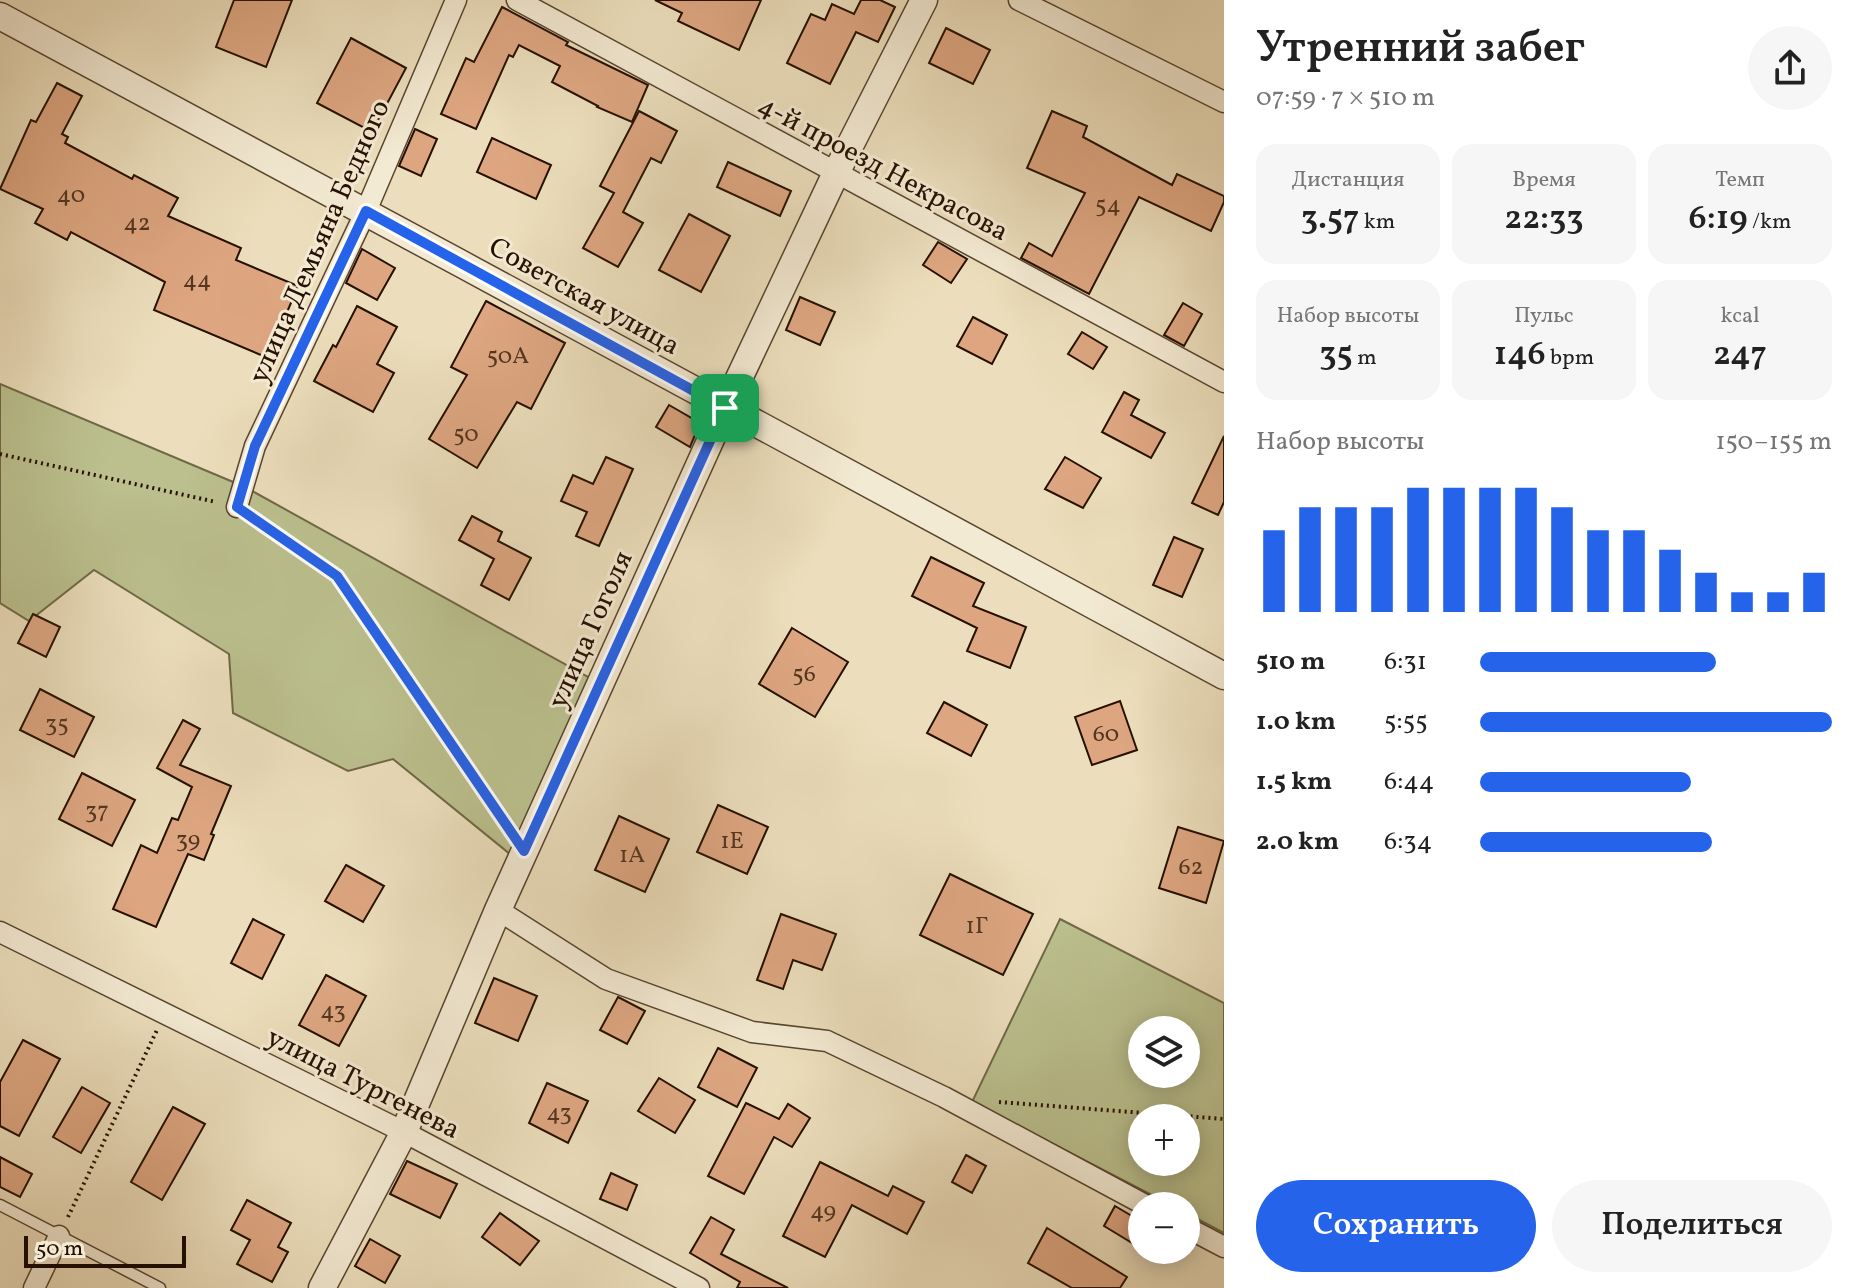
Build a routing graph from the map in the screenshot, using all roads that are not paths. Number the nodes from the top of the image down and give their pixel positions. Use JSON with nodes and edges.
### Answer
{"nodes":[{"id":1,"x":456,"y":0,"type":"edge"},
{"id":2,"x":517,"y":0,"type":"edge"},
{"id":3,"x":924,"y":0,"type":"edge"},
{"id":4,"x":1019,"y":0,"type":"edge"},
{"id":5,"x":0,"y":16,"type":"edge"},
{"id":6,"x":1224,"y":102,"type":"edge"},
{"id":7,"x":836,"y":173,"type":"junction"},
{"id":8,"x":366,"y":211,"type":"junction"},
{"id":9,"x":1224,"y":382,"type":"edge"},
{"id":10,"x":725,"y":408,"type":"junction"},
{"id":11,"x":237,"y":507,"type":"road end"},
{"id":12,"x":1224,"y":676,"type":"edge"},
{"id":13,"x":498,"y":910,"type":"junction"},
{"id":14,"x":0,"y":932,"type":"edge"},
{"id":15,"x":404,"y":1132,"type":"junction"},
{"id":16,"x":1128,"y":1196,"type":"edge"},
{"id":17,"x":0,"y":1205,"type":"edge"},
{"id":18,"x":1200,"y":1234,"type":"edge"},
{"id":19,"x":59,"y":1236,"type":"junction"},
{"id":20,"x":1224,"y":1247,"type":"edge"},
{"id":21,"x":34,"y":1288,"type":"edge"},
{"id":22,"x":160,"y":1288,"type":"edge"},
{"id":23,"x":322,"y":1288,"type":"edge"},
{"id":24,"x":699,"y":1288,"type":"edge"}],
"edges":[{"from":1,"to":8,"type":"street","name":"улица Демьяна Бедного"},
{"from":2,"to":7,"type":"street","name":"4-й проезд Некрасова"},
{"from":3,"to":7,"type":"street","name":"улица Гоголя"},
{"from":4,"to":6,"type":"street"},
{"from":5,"to":8,"type":"street","name":"Советская улица"},
{"from":7,"to":9,"type":"street","name":"4-й проезд Некрасова"},
{"from":7,"to":10,"type":"street","name":"улица Гоголя"},
{"from":8,"to":10,"type":"street","name":"Советская улица"},
{"from":8,"to":11,"type":"street","name":"улица Демьяна Бедного"},
{"from":10,"to":12,"type":"street","name":"Советская улица"},
{"from":10,"to":13,"type":"street","name":"улица Гоголя"},
{"from":13,"to":15,"type":"street","name":"улица Гоголя"},
{"from":13,"to":16,"type":"street"},
{"from":14,"to":15,"type":"street","name":"улица Тургенева"},
{"from":15,"to":23,"type":"street","name":"улица Гоголя"},
{"from":15,"to":24,"type":"street","name":"улица Тургенева"},
{"from":17,"to":19,"type":"lane"},
{"from":18,"to":20,"type":"street"},
{"from":19,"to":21,"type":"street"},
{"from":19,"to":22,"type":"lane"}]}
